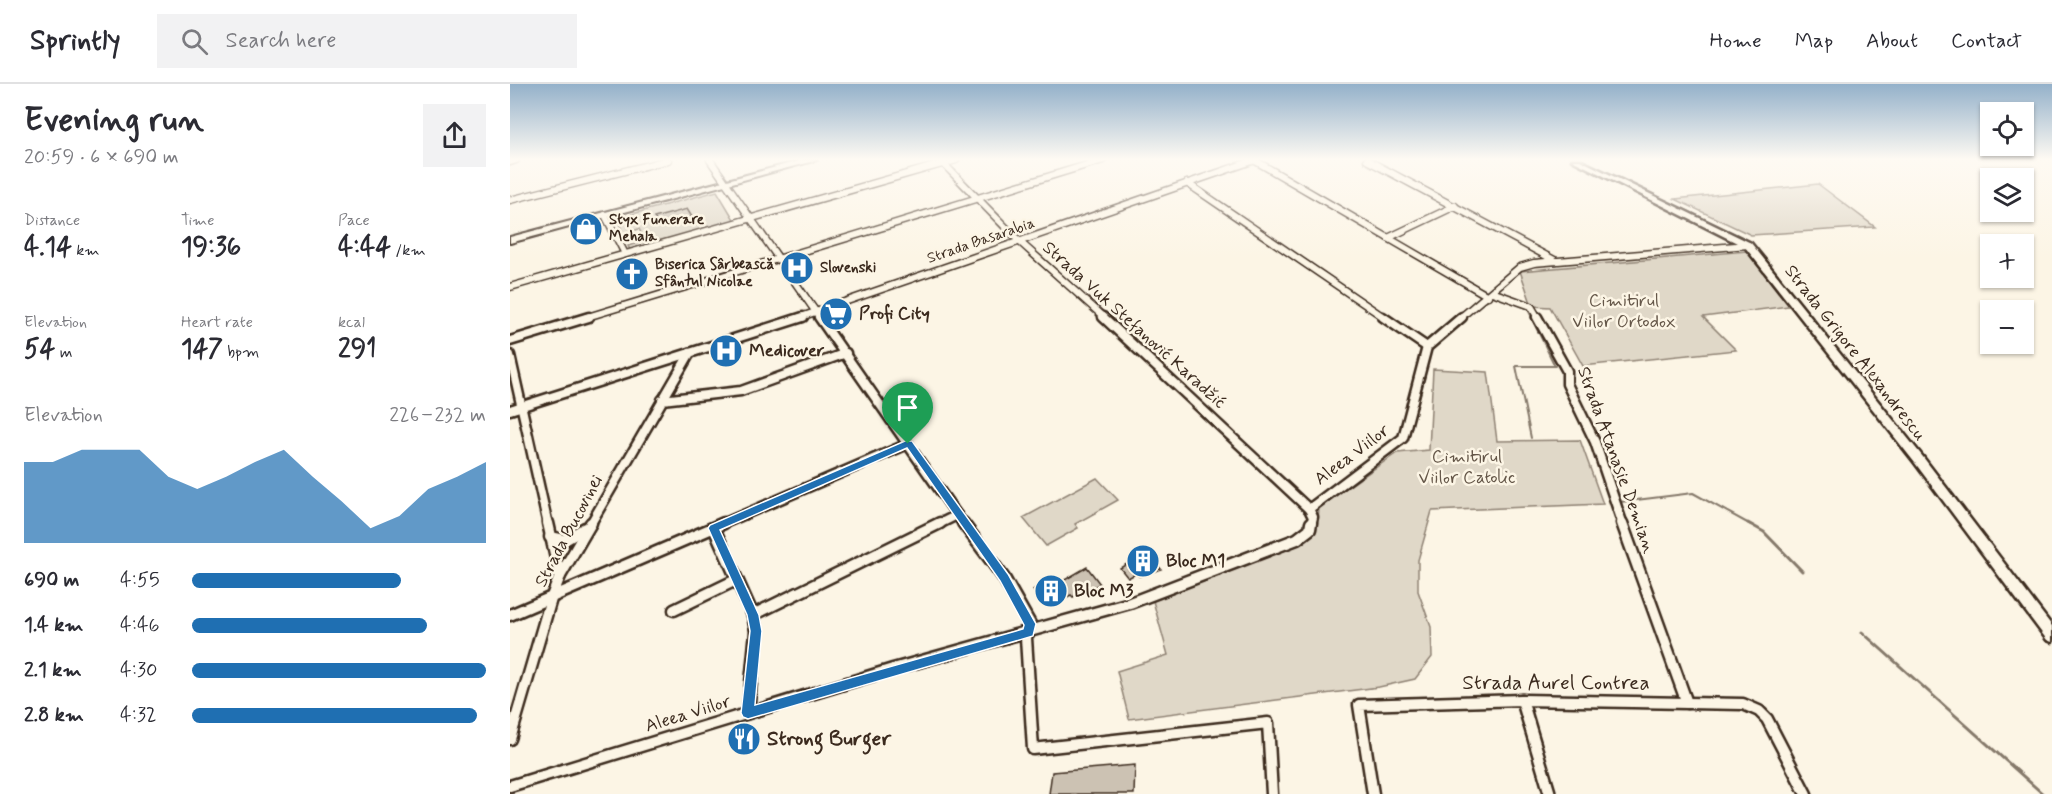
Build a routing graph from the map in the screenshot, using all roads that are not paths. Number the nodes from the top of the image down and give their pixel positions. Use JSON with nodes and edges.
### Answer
{"nodes":[{"id":1,"x":537,"y":193,"type":"edge"},
{"id":2,"x":689,"y":193,"type":"edge"},
{"id":3,"x":731,"y":193,"type":"edge"},
{"id":4,"x":837,"y":193,"type":"edge"},
{"id":5,"x":971,"y":193,"type":"edge"},
{"id":6,"x":992,"y":193,"type":"edge"},
{"id":7,"x":1158,"y":193,"type":"edge"},
{"id":8,"x":1202,"y":193,"type":"edge"},
{"id":9,"x":1311,"y":193,"type":"edge"},
{"id":10,"x":1430,"y":193,"type":"edge"},
{"id":11,"x":1642,"y":193,"type":"edge"},
{"id":12,"x":976,"y":198,"type":"junction"},
{"id":13,"x":510,"y":200,"type":"edge"},
{"id":14,"x":1455,"y":206,"type":"junction"},
{"id":15,"x":605,"y":215,"type":"junction"},
{"id":16,"x":750,"y":219,"type":"junction"},
{"id":17,"x":1388,"y":238,"type":"junction"},
{"id":18,"x":510,"y":240,"type":"edge"},
{"id":19,"x":1020,"y":242,"type":"junction"},
{"id":20,"x":1748,"y":245,"type":"junction"},
{"id":21,"x":625,"y":254,"type":"junction"},
{"id":22,"x":778,"y":259,"type":"junction"},
{"id":23,"x":1556,"y":262,"type":"junction"},
{"id":24,"x":510,"y":287,"type":"edge"},
{"id":25,"x":1490,"y":294,"type":"junction"},
{"id":26,"x":818,"y":312,"type":"junction"},
{"id":27,"x":510,"y":340,"type":"edge"},
{"id":28,"x":1426,"y":347,"type":"junction"},
{"id":29,"x":690,"y":353,"type":"junction"},
{"id":30,"x":846,"y":353,"type":"junction"},
{"id":31,"x":510,"y":356,"type":"edge"},
{"id":32,"x":662,"y":400,"type":"junction"},
{"id":33,"x":522,"y":406,"type":"junction"},
{"id":34,"x":510,"y":410,"type":"edge"},
{"id":35,"x":908,"y":444,"type":"junction"},
{"id":36,"x":1309,"y":509,"type":"junction"},
{"id":37,"x":957,"y":515,"type":"junction"},
{"id":38,"x":588,"y":526,"type":"junction"},
{"id":39,"x":714,"y":528,"type":"junction"},
{"id":40,"x":550,"y":537,"type":"junction"},
{"id":41,"x":560,"y":576,"type":"junction"},
{"id":42,"x":736,"y":580,"type":"junction"},
{"id":43,"x":551,"y":599,"type":"junction"},
{"id":44,"x":674,"y":610,"type":"dead end"},
{"id":45,"x":510,"y":615,"type":"edge"},
{"id":46,"x":753,"y":615,"type":"junction"},
{"id":47,"x":1028,"y":632,"type":"junction"},
{"id":48,"x":2052,"y":636,"type":"edge"},
{"id":49,"x":1522,"y":700,"type":"junction"},
{"id":50,"x":1687,"y":703,"type":"junction"},
{"id":51,"x":748,"y":713,"type":"junction"},
{"id":52,"x":510,"y":738,"type":"edge"},
{"id":53,"x":510,"y":786,"type":"edge"},
{"id":54,"x":1272,"y":794,"type":"edge"},
{"id":55,"x":1373,"y":794,"type":"edge"},
{"id":56,"x":1550,"y":794,"type":"edge"},
{"id":57,"x":1806,"y":794,"type":"edge"}],
"edges":[{"from":1,"to":13,"type":"street"},
{"from":2,"to":15,"type":"main road"},
{"from":3,"to":16,"type":"street"},
{"from":4,"to":16,"type":"street"},
{"from":5,"to":12,"type":"street","name":"Strada Vuk Stefanović Karadžić"},
{"from":6,"to":12,"type":"street"},
{"from":7,"to":19,"type":"street","name":"Strada Basarabia"},
{"from":8,"to":28,"type":"street"},
{"from":9,"to":17,"type":"street","name":"Strada Atanasie Demian"},
{"from":10,"to":14,"type":"street"},
{"from":11,"to":20,"type":"street","name":"Strada Grigore Alexandrescu"},
{"from":12,"to":19,"type":"street","name":"Strada Vuk Stefanović Karadžić"},
{"from":12,"to":22,"type":"street"},
{"from":14,"to":17,"type":"street"},
{"from":14,"to":23,"type":"street"},
{"from":15,"to":18,"type":"main road"},
{"from":15,"to":21,"type":"street"},
{"from":16,"to":21,"type":"street"},
{"from":16,"to":22,"type":"street"},
{"from":17,"to":25,"type":"street","name":"Strada Atanasie Demian"},
{"from":19,"to":26,"type":"street","name":"Strada Basarabia"},
{"from":19,"to":36,"type":"street","name":"Strada Vuk Stefanović Karadžić"},
{"from":20,"to":23,"type":"street"},
{"from":20,"to":48,"type":"street","name":"Strada Grigore Alexandrescu"},
{"from":21,"to":24,"type":"street"},
{"from":22,"to":26,"type":"street"},
{"from":22,"to":27,"type":"street"},
{"from":23,"to":25,"type":"street"},
{"from":25,"to":28,"type":"street"},
{"from":25,"to":50,"type":"street","name":"Strada Atanasie Demian"},
{"from":26,"to":29,"type":"street","name":"Strada Basarabia"},
{"from":26,"to":30,"type":"street"},
{"from":28,"to":36,"type":"street","name":"Aleea Viilor"},
{"from":29,"to":32,"type":"street","name":"Strada Bucovinei"},
{"from":29,"to":33,"type":"street","name":"Strada Basarabia"},
{"from":30,"to":32,"type":"street"},
{"from":30,"to":35,"type":"street"},
{"from":31,"to":33,"type":"street"},
{"from":32,"to":38,"type":"street","name":"Strada Bucovinei"},
{"from":33,"to":34,"type":"street","name":"Strada Basarabia"},
{"from":33,"to":40,"type":"street"},
{"from":35,"to":37,"type":"street"},
{"from":35,"to":39,"type":"street"},
{"from":36,"to":47,"type":"street","name":"Aleea Viilor"},
{"from":37,"to":46,"type":"street"},
{"from":37,"to":47,"type":"street"},
{"from":38,"to":40,"type":"street"},
{"from":38,"to":41,"type":"street","name":"Strada Bucovinei"},
{"from":39,"to":42,"type":"street"},
{"from":39,"to":43,"type":"street"},
{"from":40,"to":41,"type":"street"},
{"from":41,"to":43,"type":"street","name":"Strada Bucovinei"},
{"from":42,"to":44,"type":"street"},
{"from":42,"to":46,"type":"street"},
{"from":43,"to":45,"type":"street"},
{"from":43,"to":52,"type":"street","name":"Strada Bucovinei"},
{"from":46,"to":51,"type":"street"},
{"from":47,"to":51,"type":"street","name":"Aleea Viilor"},
{"from":47,"to":54,"type":"street"},
{"from":49,"to":50,"type":"street","name":"Strada Aurel Contrea"},
{"from":49,"to":55,"type":"street","name":"Strada Aurel Contrea"},
{"from":49,"to":56,"type":"street"},
{"from":50,"to":57,"type":"street","name":"Strada Aurel Contrea"},
{"from":51,"to":53,"type":"street","name":"Aleea Viilor"}]}
